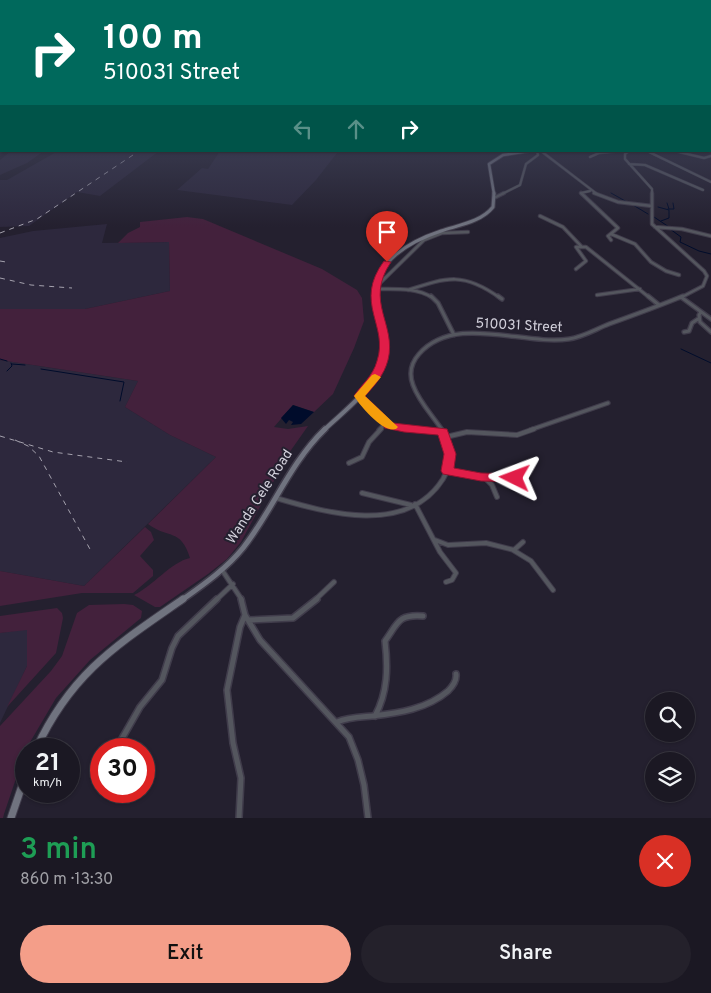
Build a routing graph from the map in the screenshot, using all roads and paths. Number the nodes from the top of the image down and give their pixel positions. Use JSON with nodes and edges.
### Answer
{"nodes":[{"id":1,"x":522,"y":152,"type":"edge"},
{"id":2,"x":538,"y":152,"type":"edge"},
{"id":3,"x":544,"y":152,"type":"edge"},
{"id":4,"x":610,"y":152,"type":"edge"},
{"id":5,"x":628,"y":152,"type":"edge"},
{"id":6,"x":649,"y":152,"type":"edge"},
{"id":7,"x":679,"y":152,"type":"edge"},
{"id":8,"x":711,"y":156,"type":"edge"},
{"id":9,"x":590,"y":157,"type":"dead end"},
{"id":10,"x":628,"y":164,"type":"junction"},
{"id":11,"x":711,"y":182,"type":"edge"},
{"id":12,"x":703,"y":190,"type":"dead end"},
{"id":13,"x":591,"y":191,"type":"junction"},
{"id":14,"x":494,"y":198,"type":"junction"},
{"id":15,"x":652,"y":206,"type":"junction"},
{"id":16,"x":540,"y":216,"type":"dead end"},
{"id":17,"x":654,"y":226,"type":"junction"},
{"id":18,"x":468,"y":232,"type":"dead end"},
{"id":19,"x":611,"y":234,"type":"junction"},
{"id":20,"x":711,"y":236,"type":"edge"},
{"id":21,"x":610,"y":240,"type":"dead end"},
{"id":22,"x":580,"y":246,"type":"junction"},
{"id":23,"x":578,"y":268,"type":"dead end"},
{"id":24,"x":679,"y":275,"type":"dead end"},
{"id":25,"x":709,"y":279,"type":"edge"},
{"id":26,"x":641,"y":288,"type":"junction"},
{"id":27,"x":376,"y":289,"type":"junction"},
{"id":28,"x":407,"y":290,"type":"junction"},
{"id":29,"x":597,"y":295,"type":"dead end"},
{"id":30,"x":681,"y":297,"type":"junction"},
{"id":31,"x":502,"y":299,"type":"dead end"},
{"id":32,"x":659,"y":305,"type":"junction"},
{"id":33,"x":701,"y":312,"type":"junction"},
{"id":34,"x":698,"y":319,"type":"junction"},
{"id":35,"x":711,"y":319,"type":"edge"},
{"id":36,"x":684,"y":332,"type":"dead end"},
{"id":37,"x":711,"y":332,"type":"edge"},
{"id":38,"x":454,"y":335,"type":"junction"},
{"id":39,"x":359,"y":396,"type":"junction"},
{"id":40,"x":608,"y":403,"type":"dead end"},
{"id":41,"x":386,"y":423,"type":"junction"},
{"id":42,"x":443,"y":432,"type":"junction"},
{"id":43,"x":446,"y":436,"type":"junction"},
{"id":44,"x":349,"y":462,"type":"dead end"},
{"id":45,"x":447,"y":471,"type":"junction"},
{"id":46,"x":485,"y":477,"type":"junction"},
{"id":47,"x":515,"y":478,"type":"dead end"},
{"id":48,"x":362,"y":493,"type":"dead end"},
{"id":49,"x":274,"y":497,"type":"junction"},
{"id":50,"x":496,"y":497,"type":"dead end"},
{"id":51,"x":413,"y":505,"type":"junction"},
{"id":52,"x":435,"y":539,"type":"junction"},
{"id":53,"x":523,"y":542,"type":"dead end"},
{"id":54,"x":513,"y":549,"type":"junction"},
{"id":55,"x":222,"y":570,"type":"junction"},
{"id":56,"x":334,"y":582,"type":"dead end"},
{"id":57,"x":446,"y":582,"type":"dead end"},
{"id":58,"x":233,"y":584,"type":"junction"},
{"id":59,"x":553,"y":590,"type":"dead end"},
{"id":60,"x":423,"y":616,"type":"dead end"},
{"id":61,"x":247,"y":618,"type":"junction"},
{"id":62,"x":456,"y":674,"type":"dead end"},
{"id":63,"x":375,"y":716,"type":"junction"},
{"id":64,"x":336,"y":722,"type":"junction"},
{"id":65,"x":42,"y":738,"type":"edge"},
{"id":66,"x":122,"y":738,"type":"edge"},
{"id":67,"x":16,"y":803,"type":"edge"},
{"id":68,"x":11,"y":818,"type":"edge"},
{"id":69,"x":239,"y":818,"type":"edge"},
{"id":70,"x":368,"y":818,"type":"edge"}],
"edges":[{"from":1,"to":14,"type":"street"},
{"from":2,"to":14,"type":"street"},
{"from":3,"to":13,"type":"street"},
{"from":4,"to":9,"type":"street"},
{"from":5,"to":10,"type":"street"},
{"from":6,"to":11,"type":"street"},
{"from":7,"to":8,"type":"street"},
{"from":10,"to":12,"type":"street"},
{"from":10,"to":15,"type":"street"},
{"from":13,"to":15,"type":"street"},
{"from":13,"to":19,"type":"street"},
{"from":14,"to":27,"type":"street","name":"Wanda Cele Road"},
{"from":15,"to":17,"type":"street"},
{"from":16,"to":22,"type":"street"},
{"from":17,"to":20,"type":"street"},
{"from":17,"to":25,"type":"street","name":"510031 Street"},
{"from":18,"to":27,"type":"street"},
{"from":19,"to":21,"type":"street"},
{"from":19,"to":24,"type":"street"},
{"from":22,"to":23,"type":"street"},
{"from":22,"to":26,"type":"street"},
{"from":25,"to":30,"type":"street","name":"510031 Street"},
{"from":26,"to":29,"type":"street"},
{"from":26,"to":32,"type":"street"},
{"from":27,"to":28,"type":"street"},
{"from":27,"to":39,"type":"street","name":"Wanda Cele Road"},
{"from":28,"to":31,"type":"street"},
{"from":28,"to":38,"type":"street"},
{"from":30,"to":32,"type":"street","name":"510031 Street"},
{"from":30,"to":33,"type":"street"},
{"from":32,"to":38,"type":"street","name":"510031 Street"},
{"from":33,"to":34,"type":"street"},
{"from":33,"to":35,"type":"street"},
{"from":34,"to":36,"type":"street"},
{"from":34,"to":37,"type":"street"},
{"from":38,"to":42,"type":"street","name":"510031 Street"},
{"from":39,"to":41,"type":"street"},
{"from":39,"to":49,"type":"street","name":"Wanda Cele Road"},
{"from":40,"to":43,"type":"street"},
{"from":41,"to":42,"type":"street"},
{"from":41,"to":44,"type":"street"},
{"from":42,"to":43,"type":"street","name":"510031 Street"},
{"from":43,"to":45,"type":"street"},
{"from":45,"to":46,"type":"street"},
{"from":45,"to":51,"type":"street"},
{"from":46,"to":47,"type":"street"},
{"from":46,"to":50,"type":"street"},
{"from":48,"to":51,"type":"street"},
{"from":49,"to":51,"type":"street"},
{"from":49,"to":55,"type":"street","name":"Wanda Cele Road"},
{"from":51,"to":52,"type":"street"},
{"from":52,"to":54,"type":"street"},
{"from":52,"to":57,"type":"street"},
{"from":53,"to":54,"type":"street"},
{"from":54,"to":59,"type":"street"},
{"from":55,"to":58,"type":"street"},
{"from":55,"to":65,"type":"street","name":"Wanda Cele Road"},
{"from":56,"to":61,"type":"street"},
{"from":58,"to":61,"type":"street"},
{"from":58,"to":66,"type":"street"},
{"from":60,"to":63,"type":"street"},
{"from":61,"to":64,"type":"street"},
{"from":61,"to":69,"type":"street"},
{"from":62,"to":63,"type":"street"},
{"from":63,"to":64,"type":"street"},
{"from":64,"to":70,"type":"street"},
{"from":67,"to":68,"type":"street"}]}
